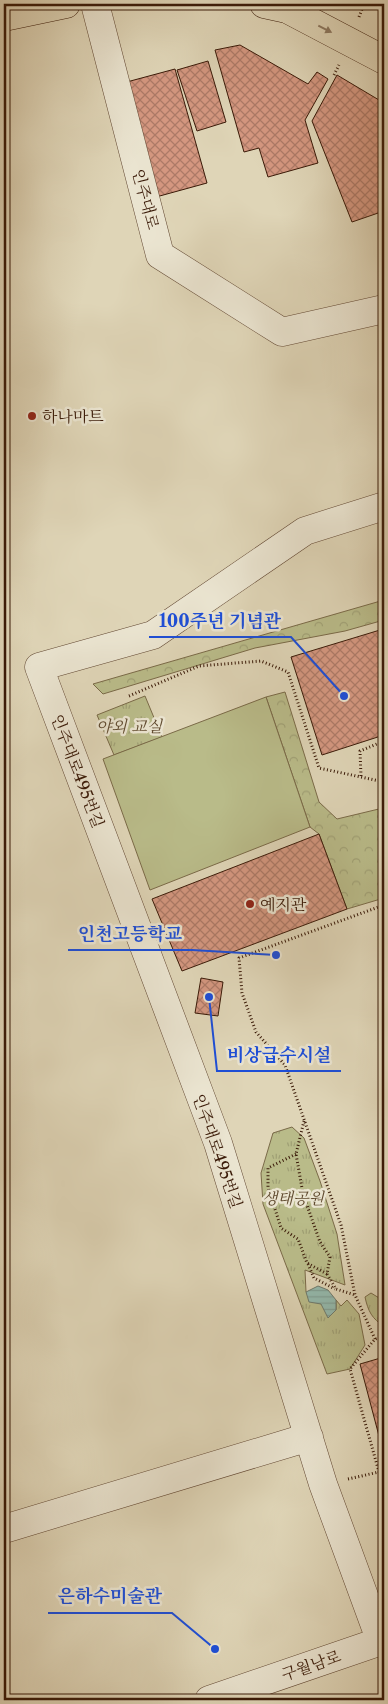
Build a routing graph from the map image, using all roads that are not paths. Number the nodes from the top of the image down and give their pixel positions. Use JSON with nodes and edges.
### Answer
{"nodes":[{"id":1,"x":66,"y":4,"type":"edge"},
{"id":2,"x":95,"y":4,"type":"edge"},
{"id":3,"x":264,"y":4,"type":"edge"},
{"id":4,"x":4,"y":17,"type":"edge"},
{"id":5,"x":384,"y":60,"type":"edge"},
{"id":6,"x":384,"y":309,"type":"edge"},
{"id":7,"x":384,"y":506,"type":"edge"},
{"id":8,"x":309,"y":1437,"type":"junction"},
{"id":9,"x":4,"y":1529,"type":"edge"},
{"id":10,"x":382,"y":1641,"type":"edge"},
{"id":11,"x":209,"y":1700,"type":"edge"}],
"edges":[{"from":1,"to":4,"type":"main road"},
{"from":2,"to":6,"type":"street","name":"인주대로"},
{"from":3,"to":5,"type":"main road","one_way":true},
{"from":7,"to":8,"type":"street","name":"인주대로495번길"},
{"from":8,"to":9,"type":"street"},
{"from":8,"to":10,"type":"street","name":"인주대로495번길"},
{"from":10,"to":11,"type":"street","name":"구월남로"}]}
